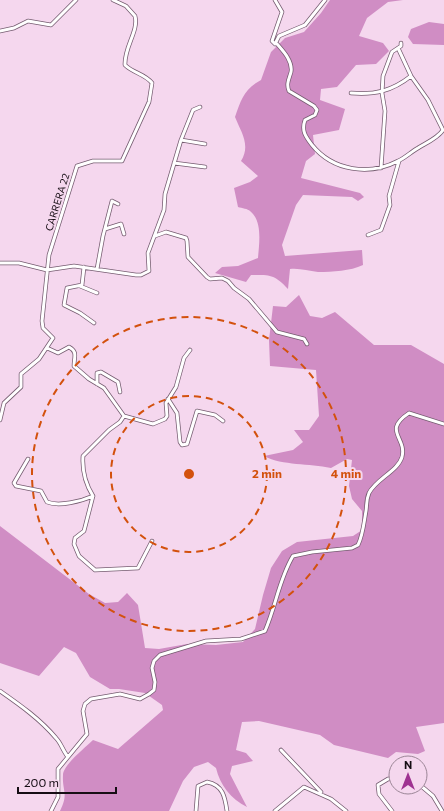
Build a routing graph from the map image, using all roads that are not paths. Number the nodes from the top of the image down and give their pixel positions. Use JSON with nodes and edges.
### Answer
{"nodes":[{"id":1,"x":76,"y":0,"type":"edge"},
{"id":2,"x":113,"y":0,"type":"edge"},
{"id":3,"x":275,"y":0,"type":"edge"},
{"id":4,"x":324,"y":0,"type":"edge"},
{"id":5,"x":0,"y":31,"type":"edge"},
{"id":6,"x":401,"y":43,"type":"dead end"},
{"id":7,"x":277,"y":44,"type":"junction"},
{"id":8,"x":398,"y":48,"type":"junction"},
{"id":9,"x":411,"y":76,"type":"junction"},
{"id":10,"x":382,"y":92,"type":"junction"},
{"id":11,"x":351,"y":93,"type":"dead end"},
{"id":12,"x":200,"y":107,"type":"dead end"},
{"id":13,"x":180,"y":140,"type":"junction"},
{"id":14,"x":205,"y":144,"type":"dead end"},
{"id":15,"x":399,"y":161,"type":"junction"},
{"id":16,"x":174,"y":163,"type":"junction"},
{"id":17,"x":205,"y":167,"type":"dead end"},
{"id":18,"x":381,"y":168,"type":"junction"},
{"id":19,"x":118,"y":204,"type":"dead end"},
{"id":20,"x":105,"y":229,"type":"junction"},
{"id":21,"x":124,"y":234,"type":"dead end"},
{"id":22,"x":368,"y":235,"type":"dead end"},
{"id":23,"x":154,"y":236,"type":"junction"},
{"id":24,"x":0,"y":263,"type":"edge"},
{"id":25,"x":84,"y":267,"type":"junction"},
{"id":26,"x":97,"y":269,"type":"junction"},
{"id":27,"x":47,"y":270,"type":"junction"},
{"id":28,"x":80,"y":286,"type":"junction"},
{"id":29,"x":97,"y":293,"type":"dead end"},
{"id":30,"x":94,"y":323,"type":"dead end"},
{"id":31,"x":307,"y":344,"type":"dead end"},
{"id":32,"x":47,"y":348,"type":"junction"},
{"id":33,"x":190,"y":350,"type":"dead end"},
{"id":34,"x":97,"y":384,"type":"junction"},
{"id":35,"x":120,"y":392,"type":"dead end"},
{"id":36,"x":168,"y":399,"type":"junction"},
{"id":37,"x":124,"y":416,"type":"junction"},
{"id":38,"x":0,"y":420,"type":"edge"},
{"id":39,"x":223,"y":421,"type":"dead end"},
{"id":40,"x":444,"y":424,"type":"edge"},
{"id":41,"x":28,"y":458,"type":"dead end"},
{"id":42,"x":93,"y":496,"type":"junction"},
{"id":43,"x":152,"y":541,"type":"dead end"},
{"id":44,"x":0,"y":691,"type":"edge"},
{"id":45,"x":281,"y":750,"type":"dead end"},
{"id":46,"x":68,"y":757,"type":"junction"},
{"id":47,"x":388,"y":779,"type":"edge"},
{"id":48,"x":428,"y":792,"type":"edge"},
{"id":49,"x":322,"y":793,"type":"junction"},
{"id":50,"x":51,"y":811,"type":"edge"},
{"id":51,"x":196,"y":811,"type":"edge"},
{"id":52,"x":227,"y":811,"type":"edge"},
{"id":53,"x":275,"y":811,"type":"edge"},
{"id":54,"x":346,"y":811,"type":"edge"},
{"id":55,"x":392,"y":811,"type":"edge"},
{"id":56,"x":442,"y":811,"type":"edge"}],
"edges":[{"from":1,"to":5,"type":"street"},
{"from":2,"to":27,"type":"street","name":"CARRERA 22"},
{"from":3,"to":7,"type":"street"},
{"from":4,"to":7,"type":"street"},
{"from":6,"to":8,"type":"street"},
{"from":7,"to":18,"type":"street"},
{"from":8,"to":9,"type":"street"},
{"from":8,"to":10,"type":"street"},
{"from":9,"to":10,"type":"street"},
{"from":9,"to":15,"type":"street"},
{"from":10,"to":11,"type":"street"},
{"from":10,"to":18,"type":"street"},
{"from":12,"to":13,"type":"street"},
{"from":13,"to":14,"type":"street"},
{"from":13,"to":16,"type":"street"},
{"from":15,"to":18,"type":"street"},
{"from":15,"to":22,"type":"street"},
{"from":16,"to":17,"type":"street"},
{"from":16,"to":23,"type":"street"},
{"from":19,"to":20,"type":"street"},
{"from":20,"to":21,"type":"street"},
{"from":20,"to":26,"type":"street"},
{"from":23,"to":26,"type":"street"},
{"from":23,"to":31,"type":"street"},
{"from":24,"to":27,"type":"street"},
{"from":25,"to":26,"type":"street"},
{"from":25,"to":27,"type":"street"},
{"from":25,"to":28,"type":"street"},
{"from":27,"to":32,"type":"street","name":"CARRERA 22"},
{"from":28,"to":29,"type":"street"},
{"from":28,"to":30,"type":"street"},
{"from":32,"to":34,"type":"street"},
{"from":32,"to":38,"type":"street"},
{"from":33,"to":36,"type":"street"},
{"from":34,"to":35,"type":"street"},
{"from":34,"to":37,"type":"street"},
{"from":36,"to":37,"type":"street"},
{"from":36,"to":39,"type":"street"},
{"from":37,"to":42,"type":"street"},
{"from":40,"to":46,"type":"street"},
{"from":41,"to":42,"type":"street"},
{"from":42,"to":43,"type":"street"},
{"from":44,"to":46,"type":"street"},
{"from":45,"to":49,"type":"street"},
{"from":46,"to":50,"type":"street"},
{"from":47,"to":55,"type":"street"},
{"from":48,"to":56,"type":"street"},
{"from":49,"to":53,"type":"street"},
{"from":49,"to":54,"type":"street"},
{"from":51,"to":52,"type":"street"}]}
